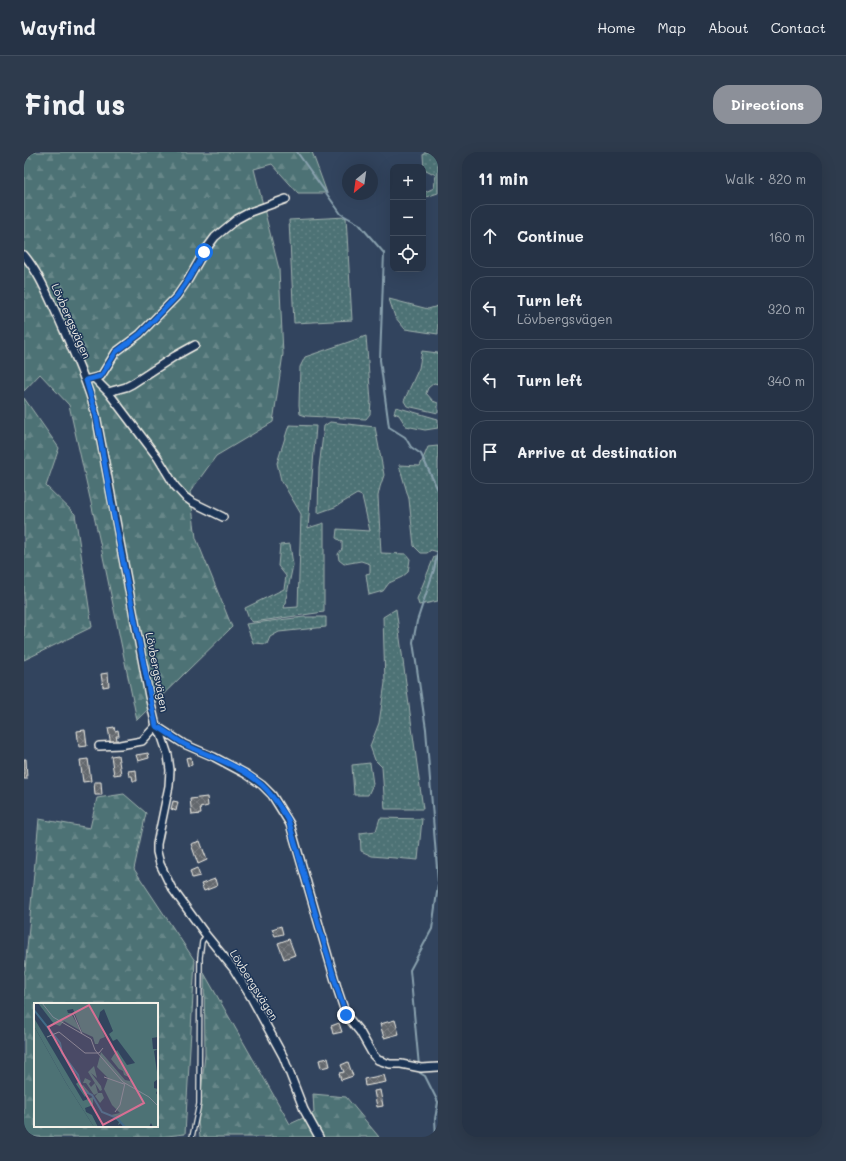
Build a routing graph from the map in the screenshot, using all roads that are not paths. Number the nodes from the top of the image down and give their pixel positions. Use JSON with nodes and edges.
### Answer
{"nodes":[{"id":1,"x":286,"y":199,"type":"dead end"},
{"id":2,"x":24,"y":255,"type":"edge"},
{"id":3,"x":195,"y":345,"type":"dead end"},
{"id":4,"x":94,"y":378,"type":"junction"},
{"id":5,"x":86,"y":380,"type":"junction"},
{"id":6,"x":108,"y":392,"type":"junction"},
{"id":7,"x":223,"y":517,"type":"dead end"},
{"id":8,"x":156,"y":726,"type":"junction"},
{"id":9,"x":99,"y":746,"type":"dead end"},
{"id":10,"x":206,"y":935,"type":"junction"},
{"id":11,"x":438,"y":1067,"type":"edge"},
{"id":12,"x":192,"y":1137,"type":"edge"},
{"id":13,"x":319,"y":1137,"type":"edge"}],
"edges":[{"from":1,"to":4,"type":"street"},
{"from":2,"to":5,"type":"street","name":"Lövbergsvägen"},
{"from":3,"to":6,"type":"street"},
{"from":4,"to":5,"type":"street"},
{"from":4,"to":6,"type":"street"},
{"from":5,"to":8,"type":"street","name":"Lövbergsvägen"},
{"from":6,"to":7,"type":"street"},
{"from":8,"to":9,"type":"street"},
{"from":8,"to":10,"type":"street","name":"Lövbergsvägen"},
{"from":8,"to":11,"type":"street"},
{"from":10,"to":12,"type":"lane"},
{"from":10,"to":13,"type":"street","name":"Lövbergsvägen"}]}
